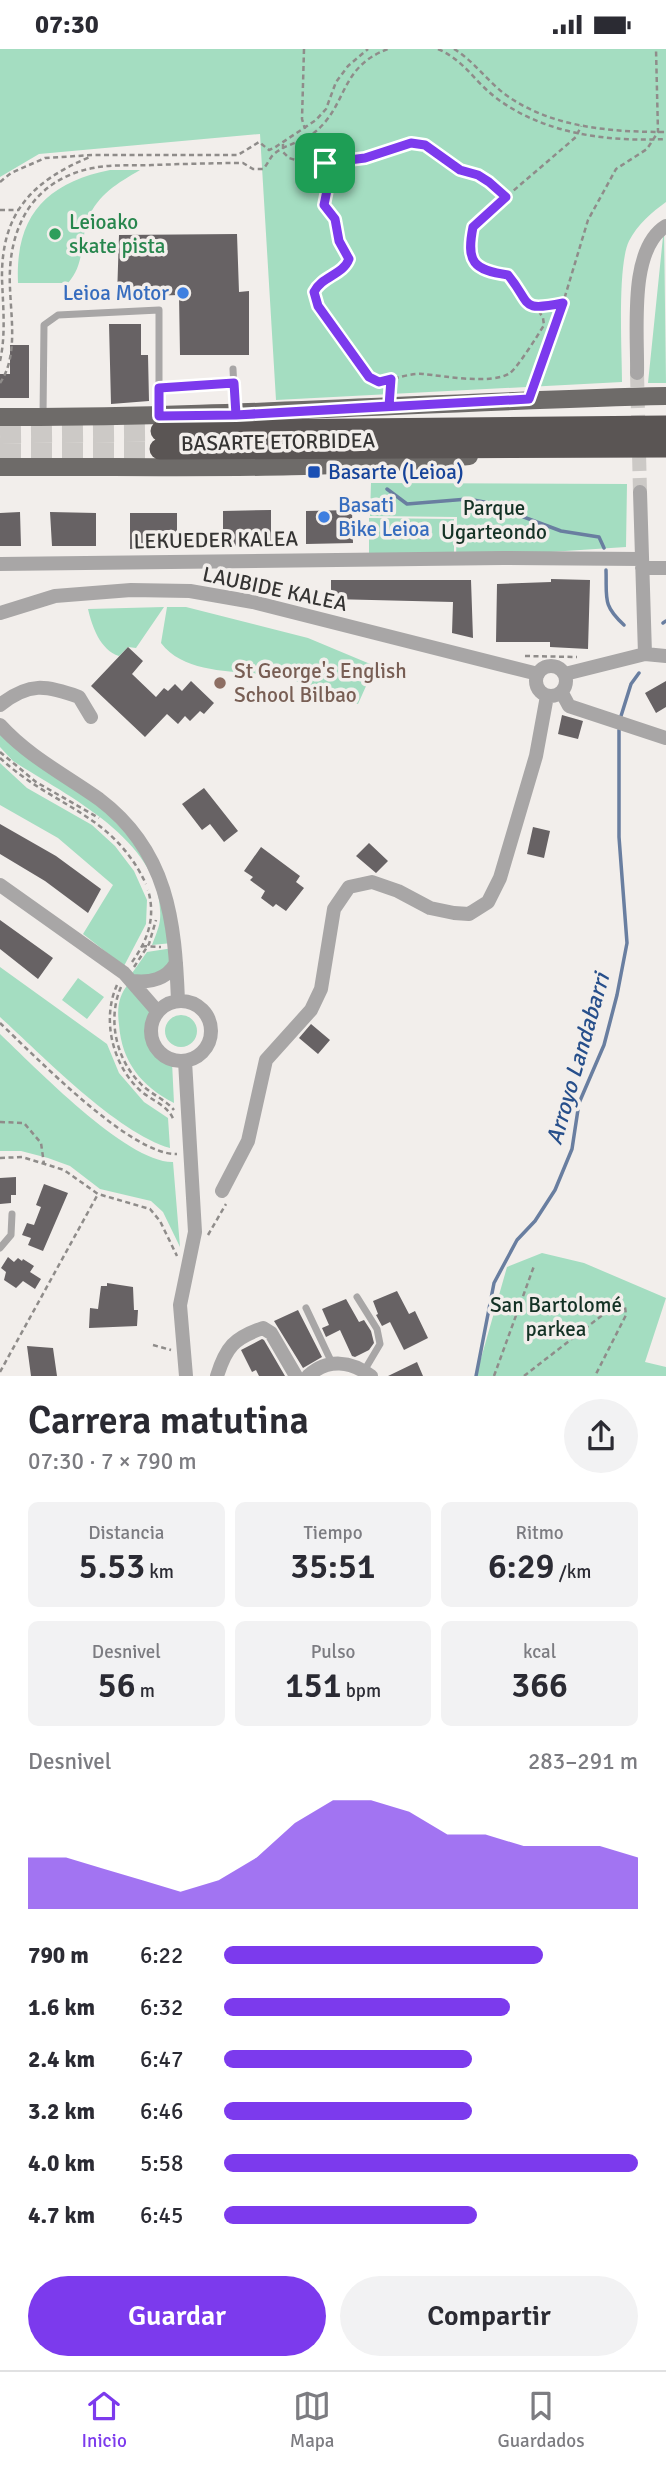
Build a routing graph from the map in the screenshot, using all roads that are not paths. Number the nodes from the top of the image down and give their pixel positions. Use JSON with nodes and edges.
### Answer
{"nodes":[{"id":1,"x":666,"y":226,"type":"edge"},
{"id":2,"x":233,"y":369,"type":"dead end"},
{"id":3,"x":637,"y":373,"type":"tunnel mouth"},
{"id":4,"x":234,"y":383,"type":"junction"},
{"id":5,"x":159,"y":388,"type":"junction"},
{"id":6,"x":666,"y":396,"type":"edge"},
{"id":7,"x":666,"y":412,"type":"edge"},
{"id":8,"x":236,"y":415,"type":"junction"},
{"id":9,"x":0,"y":417,"type":"edge"},
{"id":10,"x":43,"y":417,"type":"junction"},
{"id":11,"x":666,"y":426,"type":"edge"},
{"id":12,"x":506,"y":428,"type":"junction"},
{"id":13,"x":160,"y":432,"type":"junction"},
{"id":14,"x":618,"y":447,"type":"junction"},
{"id":15,"x":666,"y":447,"type":"edge"},
{"id":16,"x":555,"y":448,"type":"junction"},
{"id":17,"x":666,"y":453,"type":"edge"},
{"id":18,"x":0,"y":467,"type":"edge"},
{"id":19,"x":640,"y":492,"type":"tunnel mouth"},
{"id":20,"x":0,"y":564,"type":"edge"},
{"id":21,"x":642,"y":564,"type":"junction"},
{"id":22,"x":666,"y":568,"type":"edge"},
{"id":23,"x":0,"y":613,"type":"edge"},
{"id":24,"x":645,"y":654,"type":"junction"},
{"id":25,"x":666,"y":656,"type":"edge"},
{"id":26,"x":538,"y":674,"type":"junction"},
{"id":27,"x":565,"y":674,"type":"junction"},
{"id":28,"x":554,"y":694,"type":"junction"},
{"id":29,"x":0,"y":705,"type":"edge"},
{"id":30,"x":90,"y":717,"type":"dead end"},
{"id":31,"x":0,"y":725,"type":"edge"},
{"id":32,"x":666,"y":738,"type":"edge"},
{"id":33,"x":0,"y":885,"type":"edge"},
{"id":34,"x":176,"y":963,"type":"junction"},
{"id":35,"x":132,"y":981,"type":"junction"},
{"id":36,"x":178,"y":1001,"type":"junction"},
{"id":37,"x":158,"y":1012,"type":"junction"},
{"id":38,"x":185,"y":1061,"type":"junction"},
{"id":39,"x":222,"y":1191,"type":"road end"},
{"id":40,"x":12,"y":1214,"type":"dead end"},
{"id":41,"x":0,"y":1248,"type":"edge"},
{"id":42,"x":357,"y":1297,"type":"dead end"},
{"id":43,"x":306,"y":1308,"type":"dead end"},
{"id":44,"x":332,"y":1363,"type":"junction"},
{"id":45,"x":368,"y":1374,"type":"edge"},
{"id":46,"x":186,"y":1376,"type":"edge"},
{"id":47,"x":217,"y":1376,"type":"edge"},
{"id":48,"x":296,"y":1376,"type":"edge"},
{"id":49,"x":308,"y":1376,"type":"edge"}],
"edges":[{"from":1,"to":3,"type":"street"},
{"from":2,"to":4,"type":"lane"},
{"from":4,"to":5,"type":"lane"},
{"from":4,"to":8,"type":"lane"},
{"from":5,"to":10,"type":"lane"},
{"from":5,"to":13,"type":"lane"},
{"from":6,"to":8,"type":"main road","name":"BASARTE ETORBIDEA"},
{"from":7,"to":12,"type":"highway"},
{"from":8,"to":13,"type":"main road","name":"BASARTE ETORBIDEA"},
{"from":9,"to":10,"type":"main road","name":"BASARTE ETORBIDEA"},
{"from":10,"to":13,"type":"main road","name":"BASARTE ETORBIDEA"},
{"from":11,"to":12,"type":"highway"},
{"from":12,"to":13,"type":"highway"},
{"from":13,"to":16,"type":"highway"},
{"from":14,"to":15,"type":"highway"},
{"from":14,"to":16,"type":"highway"},
{"from":14,"to":17,"type":"highway"},
{"from":16,"to":18,"type":"main road","name":"BASARTE ETORBIDEA"},
{"from":19,"to":21,"type":"street"},
{"from":20,"to":21,"type":"street","name":"LEKUEDER KALEA"},
{"from":21,"to":22,"type":"street","name":"LEKUEDER KALEA"},
{"from":21,"to":24,"type":"street"},
{"from":23,"to":26,"type":"street","name":"LAUBIDE KALEA"},
{"from":24,"to":25,"type":"street"},
{"from":24,"to":27,"type":"street"},
{"from":26,"to":27,"type":"street"},
{"from":26,"to":28,"type":"street"},
{"from":27,"to":28,"type":"street"},
{"from":28,"to":32,"type":"street"},
{"from":28,"to":39,"type":"street"},
{"from":29,"to":30,"type":"street"},
{"from":31,"to":34,"type":"street"},
{"from":33,"to":35,"type":"street"},
{"from":34,"to":35,"type":"street"},
{"from":34,"to":36,"type":"street"},
{"from":35,"to":37,"type":"street"},
{"from":36,"to":37,"type":"street"},
{"from":36,"to":38,"type":"street"},
{"from":37,"to":38,"type":"street"},
{"from":38,"to":46,"type":"street"},
{"from":40,"to":41,"type":"lane"},
{"from":42,"to":45,"type":"lane"},
{"from":43,"to":44,"type":"lane"},
{"from":44,"to":45,"type":"street"},
{"from":44,"to":49,"type":"street"},
{"from":47,"to":48,"type":"street"}]}
